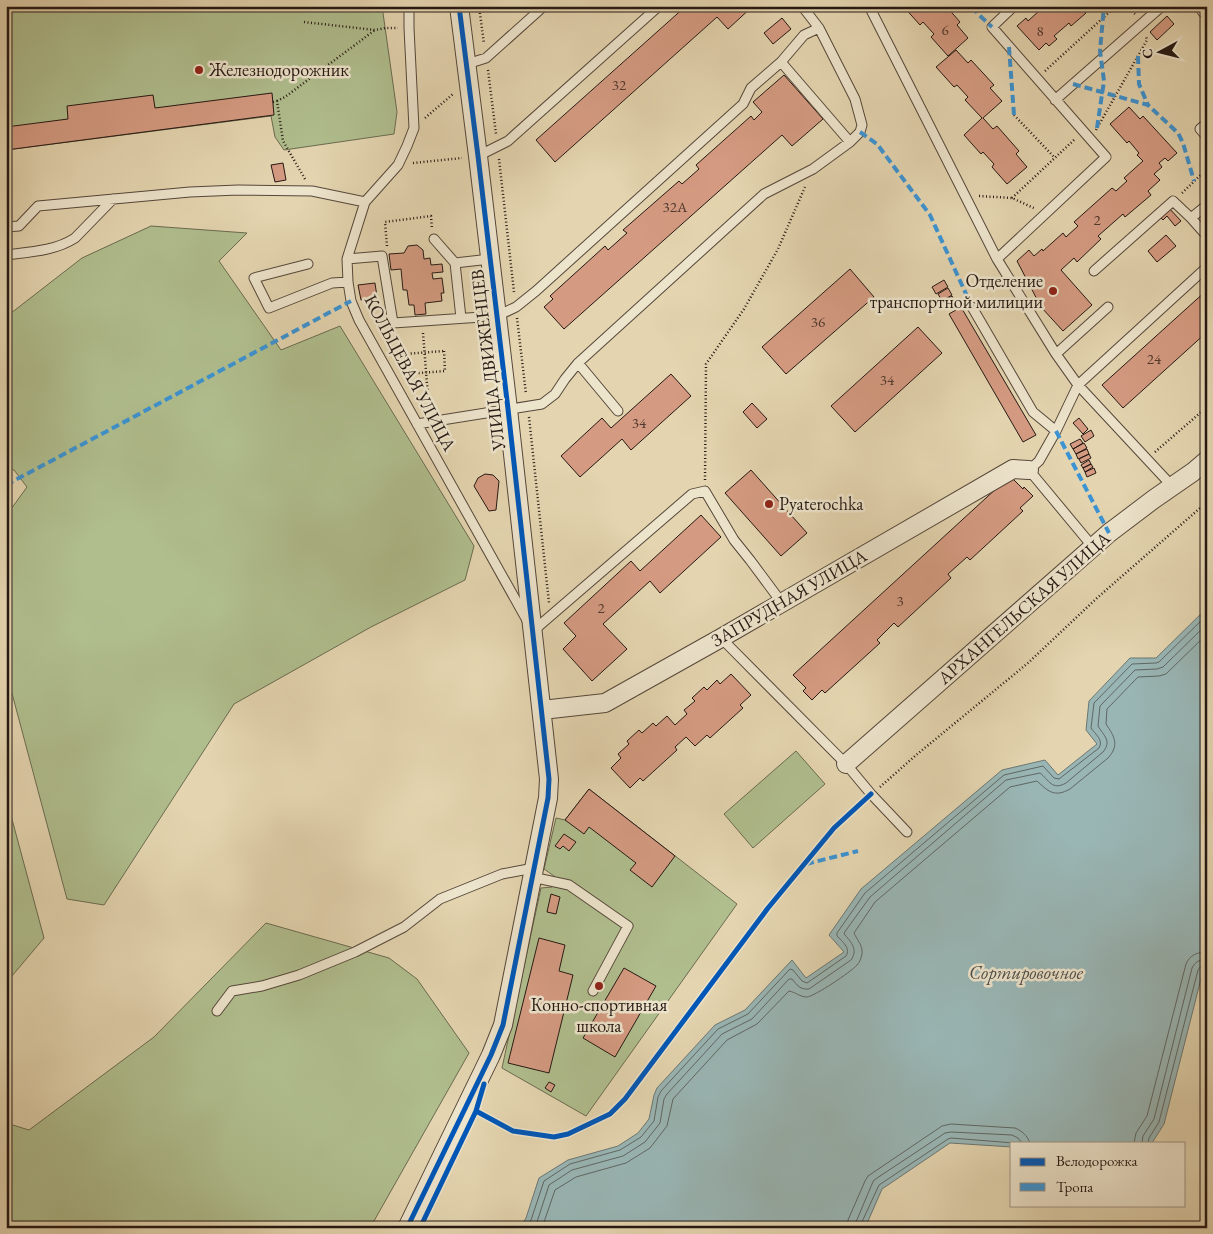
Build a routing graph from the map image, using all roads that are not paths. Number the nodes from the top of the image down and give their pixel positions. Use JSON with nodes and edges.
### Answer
{"nodes":[{"id":1,"x":409,"y":6,"type":"edge"},
{"id":2,"x":459,"y":6,"type":"edge"},
{"id":3,"x":544,"y":6,"type":"edge"},
{"id":4,"x":659,"y":6,"type":"edge"},
{"id":5,"x":802,"y":6,"type":"edge"},
{"id":6,"x":869,"y":6,"type":"edge"},
{"id":7,"x":1014,"y":6,"type":"edge"},
{"id":8,"x":1162,"y":6,"type":"edge"},
{"id":9,"x":1204,"y":6,"type":"edge"},
{"id":10,"x":1207,"y":10,"type":"edge"},
{"id":11,"x":819,"y":28,"type":"junction"},
{"id":12,"x":781,"y":62,"type":"junction"},
{"id":13,"x":468,"y":72,"type":"junction"},
{"id":14,"x":1055,"y":100,"type":"junction"},
{"id":15,"x":1207,"y":122,"type":"edge"},
{"id":16,"x":1207,"y":137,"type":"edge"},
{"id":17,"x":850,"y":142,"type":"junction"},
{"id":18,"x":478,"y":156,"type":"junction"},
{"id":19,"x":113,"y":199,"type":"junction"},
{"id":20,"x":365,"y":202,"type":"junction"},
{"id":21,"x":1207,"y":205,"type":"edge"},
{"id":22,"x":1191,"y":218,"type":"junction"},
{"id":23,"x":6,"y":227,"type":"edge"},
{"id":24,"x":1207,"y":236,"type":"edge"},
{"id":25,"x":434,"y":239,"type":"road end"},
{"id":26,"x":6,"y":255,"type":"edge"},
{"id":27,"x":347,"y":259,"type":"junction"},
{"id":28,"x":490,"y":259,"type":"junction"},
{"id":29,"x":997,"y":259,"type":"junction"},
{"id":30,"x":455,"y":262,"type":"junction"},
{"id":31,"x":308,"y":264,"type":"dead end"},
{"id":32,"x":1207,"y":267,"type":"edge"},
{"id":33,"x":1094,"y":271,"type":"dead end"},
{"id":34,"x":348,"y":282,"type":"junction"},
{"id":35,"x":972,"y":307,"type":"dead end"},
{"id":36,"x":1108,"y":307,"type":"dead end"},
{"id":37,"x":497,"y":316,"type":"junction"},
{"id":38,"x":461,"y":318,"type":"junction"},
{"id":39,"x":1056,"y":354,"type":"junction"},
{"id":40,"x":578,"y":363,"type":"junction"},
{"id":41,"x":1078,"y":386,"type":"junction"},
{"id":42,"x":508,"y":409,"type":"junction"},
{"id":43,"x":618,"y":411,"type":"dead end"},
{"id":44,"x":417,"y":424,"type":"junction"},
{"id":45,"x":1056,"y":431,"type":"junction"},
{"id":46,"x":1207,"y":460,"type":"edge"},
{"id":47,"x":1029,"y":470,"type":"junction"},
{"id":48,"x":1172,"y":486,"type":"junction"},
{"id":49,"x":1093,"y":547,"type":"junction"},
{"id":50,"x":782,"y":603,"type":"junction"},
{"id":51,"x":533,"y":631,"type":"junction"},
{"id":52,"x":721,"y":638,"type":"junction"},
{"id":53,"x":542,"y":710,"type":"junction"},
{"id":54,"x":846,"y":764,"type":"junction"},
{"id":55,"x":907,"y":832,"type":"dead end"},
{"id":56,"x":533,"y":873,"type":"junction"},
{"id":57,"x":593,"y":991,"type":"dead end"},
{"id":58,"x":216,"y":1011,"type":"dead end"},
{"id":59,"x":407,"y":1228,"type":"edge"}],
"edges":[{"from":1,"to":20,"type":"lane","name":"КОЛЬЦЕВАЯ УЛИЦА"},
{"from":2,"to":13,"type":"street","name":"УЛИЦА ДВИЖЕНЦЕВ"},
{"from":3,"to":13,"type":"lane"},
{"from":4,"to":18,"type":"lane"},
{"from":5,"to":11,"type":"lane"},
{"from":6,"to":29,"type":"lane"},
{"from":7,"to":14,"type":"lane"},
{"from":8,"to":14,"type":"lane"},
{"from":9,"to":10,"type":"street"},
{"from":11,"to":12,"type":"lane"},
{"from":11,"to":17,"type":"lane"},
{"from":12,"to":17,"type":"lane"},
{"from":12,"to":37,"type":"lane"},
{"from":13,"to":18,"type":"street","name":"УЛИЦА ДВИЖЕНЦЕВ"},
{"from":14,"to":29,"type":"lane"},
{"from":15,"to":16,"type":"lane"},
{"from":17,"to":40,"type":"lane"},
{"from":18,"to":28,"type":"street","name":"УЛИЦА ДВИЖЕНЦЕВ"},
{"from":19,"to":20,"type":"lane"},
{"from":19,"to":23,"type":"lane"},
{"from":19,"to":26,"type":"lane"},
{"from":20,"to":27,"type":"lane","name":"КОЛЬЦЕВАЯ УЛИЦА"},
{"from":21,"to":22,"type":"lane"},
{"from":22,"to":24,"type":"lane"},
{"from":22,"to":33,"type":"lane"},
{"from":25,"to":30,"type":"lane"},
{"from":27,"to":34,"type":"lane","name":"КОЛЬЦЕВАЯ УЛИЦА"},
{"from":27,"to":38,"type":"lane"},
{"from":28,"to":30,"type":"lane"},
{"from":28,"to":37,"type":"street","name":"УЛИЦА ДВИЖЕНЦЕВ"},
{"from":29,"to":39,"type":"lane"},
{"from":30,"to":38,"type":"lane"},
{"from":31,"to":34,"type":"lane"},
{"from":32,"to":41,"type":"lane"},
{"from":34,"to":44,"type":"lane","name":"КОЛЬЦЕВАЯ УЛИЦА"},
{"from":35,"to":45,"type":"lane"},
{"from":36,"to":39,"type":"lane"},
{"from":37,"to":38,"type":"lane"},
{"from":37,"to":42,"type":"street","name":"УЛИЦА ДВИЖЕНЦЕВ"},
{"from":39,"to":41,"type":"lane"},
{"from":40,"to":42,"type":"lane"},
{"from":40,"to":43,"type":"lane"},
{"from":41,"to":45,"type":"lane"},
{"from":41,"to":48,"type":"lane"},
{"from":42,"to":44,"type":"lane"},
{"from":42,"to":51,"type":"street","name":"УЛИЦА ДВИЖЕНЦЕВ"},
{"from":44,"to":51,"type":"lane","name":"КОЛЬЦЕВАЯ УЛИЦА"},
{"from":45,"to":47,"type":"lane"},
{"from":46,"to":48,"type":"street","name":"АРХАНГЕЛЬСКАЯ УЛИЦА"},
{"from":47,"to":49,"type":"lane"},
{"from":47,"to":50,"type":"street","name":"ЗАПРУДНАЯ УЛИЦА"},
{"from":48,"to":49,"type":"street","name":"АРХАНГЕЛЬСКАЯ УЛИЦА"},
{"from":49,"to":54,"type":"street","name":"АРХАНГЕЛЬСКАЯ УЛИЦА"},
{"from":50,"to":51,"type":"lane"},
{"from":50,"to":52,"type":"street","name":"ЗАПРУДНАЯ УЛИЦА"},
{"from":51,"to":53,"type":"street","name":"УЛИЦА ДВИЖЕНЦЕВ"},
{"from":52,"to":53,"type":"street","name":"ЗАПРУДНАЯ УЛИЦА"},
{"from":52,"to":54,"type":"lane"},
{"from":53,"to":56,"type":"street","name":"УЛИЦА ДВИЖЕНЦЕВ"},
{"from":54,"to":55,"type":"lane"},
{"from":56,"to":57,"type":"lane"},
{"from":56,"to":58,"type":"lane"},
{"from":56,"to":59,"type":"street","name":"УЛИЦА ДВИЖЕНЦЕВ"}]}
